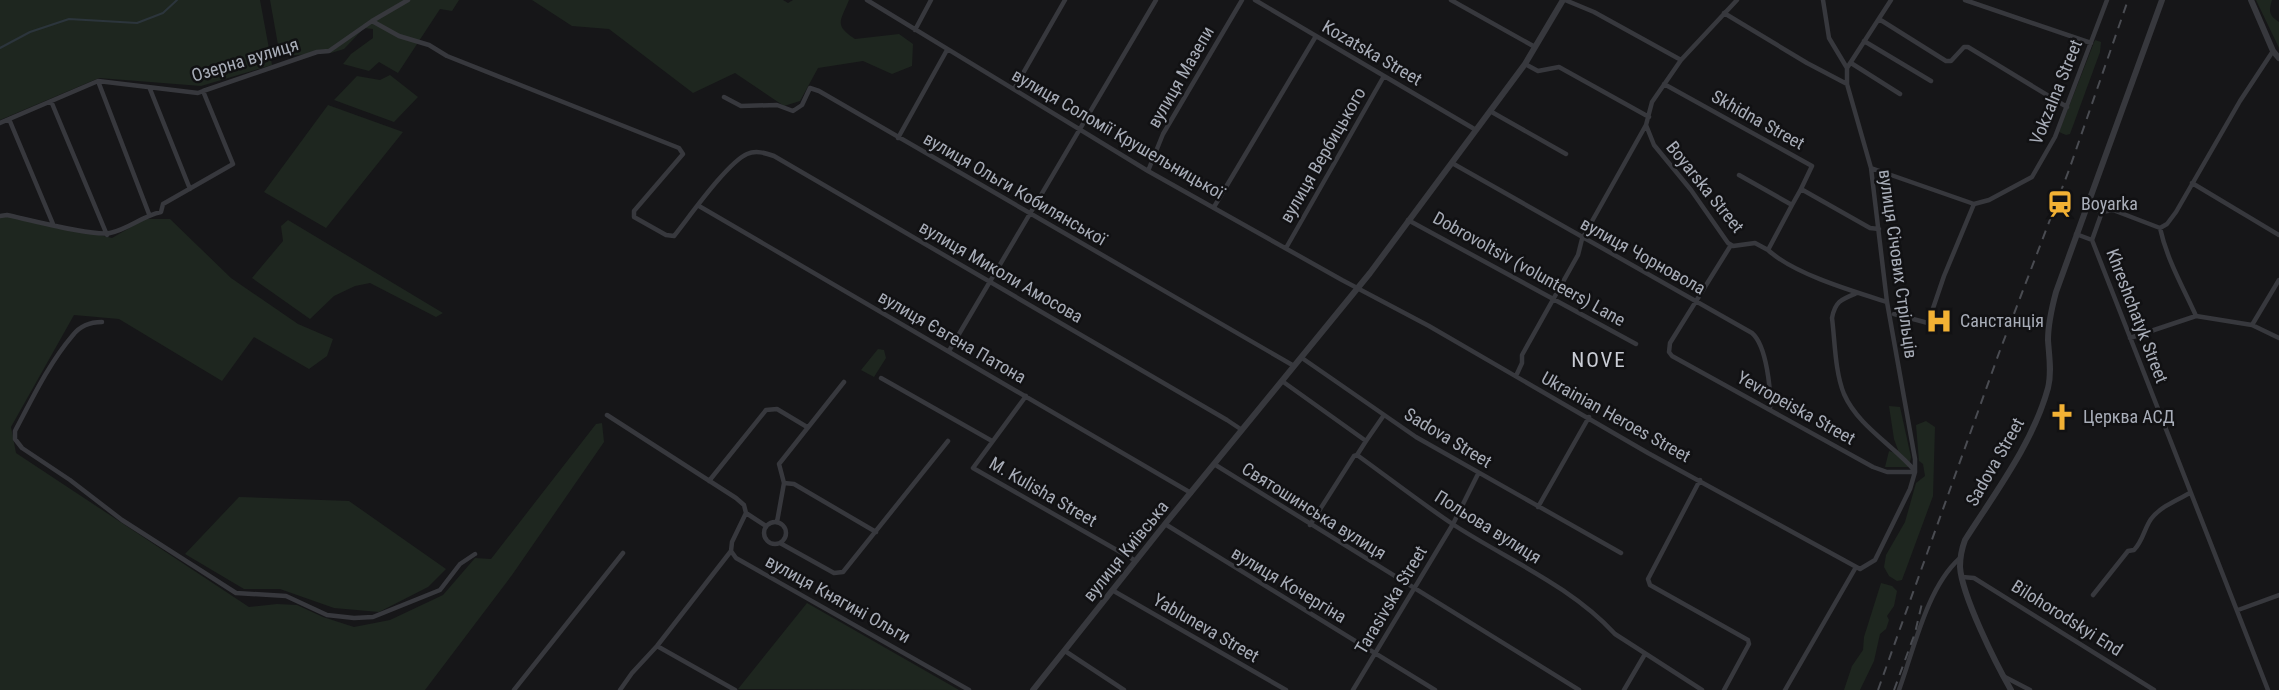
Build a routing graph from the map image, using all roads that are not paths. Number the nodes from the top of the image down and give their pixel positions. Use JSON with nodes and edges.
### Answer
{"nodes":[{"id":1,"x":408,"y":0,"type":"edge"},
{"id":2,"x":867,"y":0,"type":"edge"},
{"id":3,"x":931,"y":0,"type":"edge"},
{"id":4,"x":1065,"y":0,"type":"edge"},
{"id":5,"x":1156,"y":0,"type":"edge"},
{"id":6,"x":1242,"y":0,"type":"edge"},
{"id":7,"x":1255,"y":0,"type":"edge"},
{"id":8,"x":1451,"y":0,"type":"edge"},
{"id":9,"x":1564,"y":0,"type":"edge"},
{"id":10,"x":1737,"y":0,"type":"edge"},
{"id":11,"x":1823,"y":0,"type":"edge"},
{"id":12,"x":1891,"y":0,"type":"edge"},
{"id":13,"x":1965,"y":0,"type":"edge"},
{"id":14,"x":2107,"y":0,"type":"edge"},
{"id":15,"x":2162,"y":0,"type":"edge"},
{"id":16,"x":2251,"y":0,"type":"edge"},
{"id":17,"x":1724,"y":13,"type":"junction"},
{"id":18,"x":1879,"y":19,"type":"junction"},
{"id":19,"x":372,"y":21,"type":"junction"},
{"id":20,"x":915,"y":30,"type":"junction"},
{"id":21,"x":1316,"y":36,"type":"junction"},
{"id":22,"x":1864,"y":41,"type":"junction"},
{"id":23,"x":2091,"y":43,"type":"junction"},
{"id":24,"x":1535,"y":47,"type":"junction"},
{"id":25,"x":948,"y":50,"type":"junction"},
{"id":26,"x":2273,"y":51,"type":"junction"},
{"id":27,"x":2279,"y":58,"type":"edge"},
{"id":28,"x":1681,"y":60,"type":"junction"},
{"id":29,"x":1851,"y":62,"type":"junction"},
{"id":30,"x":1525,"y":64,"type":"junction"},
{"id":31,"x":1847,"y":68,"type":"junction"},
{"id":32,"x":1384,"y":76,"type":"junction"},
{"id":33,"x":98,"y":81,"type":"junction"},
{"id":34,"x":1931,"y":81,"type":"dead end"},
{"id":35,"x":1664,"y":84,"type":"junction"},
{"id":36,"x":1847,"y":84,"type":"junction"},
{"id":37,"x":150,"y":89,"type":"junction"},
{"id":38,"x":1014,"y":89,"type":"junction"},
{"id":39,"x":203,"y":91,"type":"junction"},
{"id":40,"x":1900,"y":94,"type":"dead end"},
{"id":41,"x":724,"y":97,"type":"dead end"},
{"id":42,"x":51,"y":102,"type":"junction"},
{"id":43,"x":2067,"y":107,"type":"junction"},
{"id":44,"x":1490,"y":111,"type":"junction"},
{"id":45,"x":1648,"y":117,"type":"junction"},
{"id":46,"x":9,"y":119,"type":"junction"},
{"id":47,"x":0,"y":123,"type":"edge"},
{"id":48,"x":1646,"y":125,"type":"junction"},
{"id":49,"x":1079,"y":130,"type":"junction"},
{"id":50,"x":1476,"y":130,"type":"junction"},
{"id":51,"x":898,"y":138,"type":"junction"},
{"id":52,"x":1566,"y":154,"type":"dead end"},
{"id":53,"x":1451,"y":162,"type":"junction"},
{"id":54,"x":1871,"y":168,"type":"junction"},
{"id":55,"x":1148,"y":171,"type":"junction"},
{"id":56,"x":1739,"y":175,"type":"dead end"},
{"id":57,"x":2192,"y":183,"type":"junction"},
{"id":58,"x":190,"y":189,"type":"junction"},
{"id":59,"x":1801,"y":189,"type":"junction"},
{"id":60,"x":1975,"y":204,"type":"junction"},
{"id":61,"x":2087,"y":204,"type":"junction"},
{"id":62,"x":1792,"y":205,"type":"junction"},
{"id":63,"x":699,"y":206,"type":"junction"},
{"id":64,"x":1214,"y":207,"type":"junction"},
{"id":65,"x":2102,"y":212,"type":"junction"},
{"id":66,"x":1031,"y":213,"type":"junction"},
{"id":67,"x":149,"y":214,"type":"junction"},
{"id":68,"x":0,"y":216,"type":"edge"},
{"id":69,"x":1408,"y":220,"type":"junction"},
{"id":70,"x":53,"y":225,"type":"junction"},
{"id":71,"x":2160,"y":228,"type":"junction"},
{"id":72,"x":1880,"y":229,"type":"junction"},
{"id":73,"x":107,"y":234,"type":"junction"},
{"id":74,"x":2076,"y":234,"type":"junction"},
{"id":75,"x":2279,"y":235,"type":"edge"},
{"id":76,"x":1582,"y":239,"type":"junction"},
{"id":77,"x":2092,"y":240,"type":"junction"},
{"id":78,"x":1731,"y":245,"type":"junction"},
{"id":79,"x":1286,"y":248,"type":"junction"},
{"id":80,"x":1768,"y":250,"type":"junction"},
{"id":81,"x":2279,"y":280,"type":"edge"},
{"id":82,"x":991,"y":283,"type":"junction"},
{"id":83,"x":1358,"y":288,"type":"junction"},
{"id":84,"x":1857,"y":293,"type":"junction"},
{"id":85,"x":1553,"y":298,"type":"junction"},
{"id":86,"x":1696,"y":301,"type":"junction"},
{"id":87,"x":1887,"y":302,"type":"junction"},
{"id":88,"x":1894,"y":314,"type":"dead end"},
{"id":89,"x":2196,"y":316,"type":"junction"},
{"id":90,"x":102,"y":322,"type":"dead end"},
{"id":91,"x":2252,"y":325,"type":"junction"},
{"id":92,"x":2130,"y":338,"type":"junction"},
{"id":93,"x":2279,"y":338,"type":"edge"},
{"id":94,"x":1636,"y":344,"type":"dead end"},
{"id":95,"x":949,"y":351,"type":"junction"},
{"id":96,"x":1301,"y":358,"type":"junction"},
{"id":97,"x":1295,"y":366,"type":"junction"},
{"id":98,"x":1516,"y":376,"type":"junction"},
{"id":99,"x":881,"y":378,"type":"dead end"},
{"id":100,"x":1282,"y":381,"type":"junction"},
{"id":101,"x":844,"y":382,"type":"dead end"},
{"id":102,"x":1026,"y":396,"type":"junction"},
{"id":103,"x":1770,"y":410,"type":"junction"},
{"id":104,"x":607,"y":415,"type":"dead end"},
{"id":105,"x":1384,"y":415,"type":"junction"},
{"id":106,"x":1589,"y":417,"type":"junction"},
{"id":107,"x":807,"y":427,"type":"junction"},
{"id":108,"x":1242,"y":431,"type":"junction"},
{"id":109,"x":948,"y":441,"type":"dead end"},
{"id":110,"x":992,"y":441,"type":"junction"},
{"id":111,"x":1366,"y":441,"type":"junction"},
{"id":112,"x":1357,"y":455,"type":"junction"},
{"id":113,"x":1214,"y":464,"type":"junction"},
{"id":114,"x":1915,"y":472,"type":"junction"},
{"id":115,"x":1478,"y":474,"type":"junction"},
{"id":116,"x":1700,"y":480,"type":"junction"},
{"id":117,"x":709,"y":481,"type":"junction"},
{"id":118,"x":784,"y":483,"type":"junction"},
{"id":119,"x":1191,"y":493,"type":"junction"},
{"id":120,"x":2190,"y":493,"type":"junction"},
{"id":121,"x":1538,"y":507,"type":"junction"},
{"id":122,"x":746,"y":513,"type":"junction"},
{"id":123,"x":777,"y":522,"type":"junction"},
{"id":124,"x":1165,"y":524,"type":"junction"},
{"id":125,"x":1453,"y":524,"type":"junction"},
{"id":126,"x":1310,"y":525,"type":"junction"},
{"id":127,"x":766,"y":526,"type":"junction"},
{"id":128,"x":876,"y":532,"type":"junction"},
{"id":129,"x":780,"y":543,"type":"junction"},
{"id":130,"x":731,"y":551,"type":"junction"},
{"id":131,"x":1621,"y":553,"type":"dead end"},
{"id":132,"x":475,"y":554,"type":"dead end"},
{"id":133,"x":623,"y":554,"type":"dead end"},
{"id":134,"x":1961,"y":558,"type":"junction"},
{"id":135,"x":1136,"y":561,"type":"junction"},
{"id":136,"x":1858,"y":568,"type":"junction"},
{"id":137,"x":1962,"y":577,"type":"junction"},
{"id":138,"x":1413,"y":589,"type":"junction"},
{"id":139,"x":1112,"y":590,"type":"junction"},
{"id":140,"x":2093,"y":595,"type":"dead end"},
{"id":141,"x":2279,"y":595,"type":"edge"},
{"id":142,"x":2238,"y":610,"type":"junction"},
{"id":143,"x":657,"y":646,"type":"junction"},
{"id":144,"x":1065,"y":651,"type":"junction"},
{"id":145,"x":1374,"y":653,"type":"junction"},
{"id":146,"x":1645,"y":654,"type":"junction"},
{"id":147,"x":2003,"y":676,"type":"junction"},
{"id":148,"x":514,"y":690,"type":"edge"},
{"id":149,"x":620,"y":690,"type":"edge"},
{"id":150,"x":735,"y":690,"type":"edge"},
{"id":151,"x":969,"y":690,"type":"edge"},
{"id":152,"x":1033,"y":690,"type":"edge"},
{"id":153,"x":1124,"y":690,"type":"edge"},
{"id":154,"x":1286,"y":690,"type":"edge"},
{"id":155,"x":1353,"y":690,"type":"edge"},
{"id":156,"x":1434,"y":690,"type":"edge"},
{"id":157,"x":1579,"y":690,"type":"edge"},
{"id":158,"x":1624,"y":690,"type":"edge"},
{"id":159,"x":1702,"y":690,"type":"edge"},
{"id":160,"x":1724,"y":690,"type":"edge"},
{"id":161,"x":1785,"y":690,"type":"edge"},
{"id":162,"x":1899,"y":690,"type":"edge"},
{"id":163,"x":2011,"y":690,"type":"edge"},
{"id":164,"x":2030,"y":690,"type":"edge"},
{"id":165,"x":2154,"y":690,"type":"edge"},
{"id":166,"x":2268,"y":690,"type":"edge"}],
"edges":[{"from":1,"to":19,"type":"street","name":"Озерна вулиця"},
{"from":2,"to":20,"type":"street","name":"вулиця Соломії Крушельницької"},
{"from":3,"to":20,"type":"street"},
{"from":4,"to":38,"type":"street"},
{"from":5,"to":49,"type":"street"},
{"from":6,"to":55,"type":"street","name":"вулиця Мазепи"},
{"from":7,"to":21,"type":"street","name":"Kozatska Street"},
{"from":8,"to":24,"type":"street"},
{"from":9,"to":24,"type":"street"},
{"from":9,"to":28,"type":"street"},
{"from":10,"to":17,"type":"street"},
{"from":11,"to":31,"type":"street"},
{"from":12,"to":18,"type":"street"},
{"from":13,"to":23,"type":"street"},
{"from":14,"to":23,"type":"street","name":"Vokzalna Street"},
{"from":15,"to":61,"type":"street"},
{"from":16,"to":26,"type":"street"},
{"from":17,"to":28,"type":"street"},
{"from":17,"to":36,"type":"street"},
{"from":18,"to":22,"type":"street"},
{"from":18,"to":43,"type":"street"},
{"from":19,"to":39,"type":"street","name":"Озерна вулиця"},
{"from":19,"to":63,"type":"street"},
{"from":20,"to":25,"type":"street","name":"вулиця Соломії Крушельницької"},
{"from":21,"to":32,"type":"street","name":"Kozatska Street"},
{"from":21,"to":64,"type":"street"},
{"from":22,"to":29,"type":"street"},
{"from":22,"to":34,"type":"street"},
{"from":23,"to":43,"type":"street","name":"Vokzalna Street"},
{"from":24,"to":30,"type":"street","name":"вулиця Київська"},
{"from":25,"to":38,"type":"street","name":"вулиця Соломії Крушельницької"},
{"from":25,"to":51,"type":"street"},
{"from":26,"to":27,"type":"street"},
{"from":26,"to":57,"type":"street"},
{"from":28,"to":35,"type":"street"},
{"from":29,"to":31,"type":"street"},
{"from":29,"to":40,"type":"street"},
{"from":30,"to":44,"type":"street","name":"вулиця Київська"},
{"from":30,"to":45,"type":"street"},
{"from":31,"to":36,"type":"street","name":"вулиця Січових Стрільців"},
{"from":32,"to":50,"type":"street","name":"Kozatska Street"},
{"from":32,"to":79,"type":"street","name":"вулиця Вербицького"},
{"from":33,"to":37,"type":"street","name":"Озерна вулиця"},
{"from":33,"to":42,"type":"street"},
{"from":33,"to":67,"type":"street"},
{"from":35,"to":45,"type":"street"},
{"from":35,"to":59,"type":"street","name":"Skhidna Street"},
{"from":36,"to":54,"type":"street","name":"вулиця Січових Стрільців"},
{"from":37,"to":39,"type":"street","name":"Озерна вулиця"},
{"from":37,"to":58,"type":"street"},
{"from":38,"to":49,"type":"street","name":"вулиця Соломії Крушельницької"},
{"from":39,"to":58,"type":"street"},
{"from":41,"to":51,"type":"street","name":"вулиця Ольги Кобилянської"},
{"from":42,"to":46,"type":"street"},
{"from":42,"to":73,"type":"street"},
{"from":43,"to":60,"type":"street","name":"Vokzalna Street"},
{"from":44,"to":50,"type":"street","name":"вулиця Київська"},
{"from":44,"to":52,"type":"street"},
{"from":45,"to":48,"type":"street"},
{"from":46,"to":47,"type":"street"},
{"from":46,"to":70,"type":"street"},
{"from":48,"to":76,"type":"street"},
{"from":48,"to":78,"type":"street","name":"Boyarska Street"},
{"from":49,"to":55,"type":"street","name":"вулиця Соломії Крушельницької"},
{"from":49,"to":66,"type":"street"},
{"from":50,"to":53,"type":"street","name":"вулиця Київська"},
{"from":51,"to":66,"type":"street","name":"вулиця Ольги Кобилянської"},
{"from":53,"to":69,"type":"street","name":"вулиця Київська"},
{"from":53,"to":76,"type":"street","name":"вулиця Чорновола"},
{"from":54,"to":60,"type":"street"},
{"from":54,"to":72,"type":"street","name":"вулиця Січових Стрільців"},
{"from":55,"to":64,"type":"street","name":"вулиця Соломії Крушельницької"},
{"from":56,"to":62,"type":"street","name":"Boyarska Street"},
{"from":57,"to":71,"type":"street"},
{"from":57,"to":75,"type":"street"},
{"from":58,"to":67,"type":"street"},
{"from":59,"to":62,"type":"street"},
{"from":59,"to":72,"type":"street"},
{"from":60,"to":88,"type":"street"},
{"from":61,"to":65,"type":"street"},
{"from":61,"to":74,"type":"street"},
{"from":62,"to":80,"type":"street"},
{"from":63,"to":82,"type":"street","name":"вулиця Миколи Амосова"},
{"from":63,"to":95,"type":"street","name":"вулиця Євгена Патона"},
{"from":64,"to":79,"type":"street","name":"вулиця Соломії Крушельницької"},
{"from":65,"to":71,"type":"street"},
{"from":65,"to":77,"type":"street"},
{"from":66,"to":82,"type":"street"},
{"from":66,"to":97,"type":"street","name":"вулиця Ольги Кобилянської"},
{"from":67,"to":73,"type":"street"},
{"from":68,"to":70,"type":"street"},
{"from":69,"to":83,"type":"street","name":"вулиця Київська"},
{"from":69,"to":85,"type":"street","name":"Dobrovoltsiv (volunteers) Lane"},
{"from":70,"to":73,"type":"street"},
{"from":71,"to":89,"type":"street"},
{"from":72,"to":87,"type":"street","name":"вулиця Січових Стрільців"},
{"from":74,"to":77,"type":"street","name":"Khreshchatyk Street"},
{"from":74,"to":134,"type":"street","name":"Sadova Street"},
{"from":76,"to":85,"type":"street"},
{"from":76,"to":86,"type":"street","name":"вулиця Чорновола"},
{"from":77,"to":92,"type":"street","name":"Khreshchatyk Street"},
{"from":78,"to":80,"type":"street","name":"Boyarska Street"},
{"from":78,"to":86,"type":"street"},
{"from":79,"to":83,"type":"street","name":"вулиця Соломії Крушельницької"},
{"from":80,"to":84,"type":"street"},
{"from":81,"to":91,"type":"street"},
{"from":82,"to":95,"type":"street"},
{"from":82,"to":108,"type":"street","name":"вулиця Миколи Амосова"},
{"from":83,"to":96,"type":"street","name":"вулиця Київська"},
{"from":83,"to":98,"type":"street","name":"Ukrainian Heroes Street"},
{"from":84,"to":87,"type":"street"},
{"from":84,"to":114,"type":"street"},
{"from":85,"to":94,"type":"street","name":"Dobrovoltsiv (volunteers) Lane"},
{"from":85,"to":98,"type":"street"},
{"from":86,"to":103,"type":"street","name":"вулиця Чорновола"},
{"from":86,"to":103,"type":"street","name":"Yevropeiska Street"},
{"from":87,"to":114,"type":"street","name":"вулиця Січових Стрільців"},
{"from":89,"to":91,"type":"street"},
{"from":89,"to":92,"type":"street"},
{"from":90,"to":132,"type":"street"},
{"from":91,"to":93,"type":"street"},
{"from":92,"to":120,"type":"street","name":"Khreshchatyk Street"},
{"from":95,"to":102,"type":"street","name":"вулиця Євгена Патона"},
{"from":96,"to":97,"type":"street","name":"вулиця Київська"},
{"from":96,"to":105,"type":"street","name":"Sadova Street"},
{"from":97,"to":100,"type":"street","name":"вулиця Київська"},
{"from":98,"to":106,"type":"street","name":"Ukrainian Heroes Street"},
{"from":99,"to":110,"type":"street"},
{"from":100,"to":108,"type":"street","name":"вулиця Київська"},
{"from":100,"to":111,"type":"street"},
{"from":101,"to":107,"type":"street"},
{"from":102,"to":110,"type":"street"},
{"from":102,"to":119,"type":"street","name":"вулиця Євгена Патона"},
{"from":103,"to":114,"type":"street","name":"Yevropeiska Street"},
{"from":104,"to":117,"type":"street"},
{"from":105,"to":111,"type":"street"},
{"from":105,"to":115,"type":"street","name":"Sadova Street"},
{"from":106,"to":116,"type":"street","name":"Ukrainian Heroes Street"},
{"from":106,"to":121,"type":"street"},
{"from":107,"to":117,"type":"street"},
{"from":107,"to":118,"type":"street"},
{"from":108,"to":113,"type":"street","name":"вулиця Київська"},
{"from":109,"to":128,"type":"street"},
{"from":110,"to":135,"type":"street","name":"M. Kulisha Street"},
{"from":111,"to":112,"type":"street"},
{"from":112,"to":125,"type":"street","name":"Польова вулиця"},
{"from":112,"to":126,"type":"street"},
{"from":113,"to":119,"type":"street","name":"вулиця Київська"},
{"from":113,"to":126,"type":"street","name":"Святошинська вулиця"},
{"from":114,"to":136,"type":"street"},
{"from":115,"to":121,"type":"street","name":"Sadova Street"},
{"from":115,"to":125,"type":"street","name":"Tarasivska Street"},
{"from":116,"to":136,"type":"street","name":"Ukrainian Heroes Street"},
{"from":116,"to":160,"type":"street"},
{"from":117,"to":122,"type":"street"},
{"from":118,"to":123,"type":"street"},
{"from":118,"to":128,"type":"street"},
{"from":119,"to":124,"type":"street","name":"вулиця Київська"},
{"from":120,"to":140,"type":"street"},
{"from":120,"to":142,"type":"street","name":"Khreshchatyk Street"},
{"from":121,"to":131,"type":"street","name":"Sadova Street"},
{"from":122,"to":127,"type":"street"},
{"from":122,"to":130,"type":"street"},
{"from":123,"to":127,"type":"street"},
{"from":123,"to":129,"type":"street"},
{"from":124,"to":135,"type":"street","name":"вулиця Київська"},
{"from":124,"to":145,"type":"street","name":"вулиця Кочергіна"},
{"from":125,"to":138,"type":"street","name":"Tarasivska Street"},
{"from":125,"to":146,"type":"street","name":"Польова вулиця"},
{"from":126,"to":138,"type":"street","name":"Святошинська вулиця"},
{"from":127,"to":129,"type":"street"},
{"from":128,"to":129,"type":"street"},
{"from":130,"to":143,"type":"street"},
{"from":130,"to":151,"type":"street","name":"вулиця Княгині Ольги"},
{"from":133,"to":148,"type":"street"},
{"from":134,"to":137,"type":"street"},
{"from":134,"to":162,"type":"street","name":"Sadova Street"},
{"from":135,"to":139,"type":"street","name":"вулиця Київська"},
{"from":136,"to":161,"type":"street"},
{"from":137,"to":147,"type":"street"},
{"from":137,"to":165,"type":"street","name":"Bilohorodskyi End"},
{"from":138,"to":145,"type":"street","name":"Tarasivska Street"},
{"from":138,"to":157,"type":"street","name":"Святошинська вулиця"},
{"from":139,"to":144,"type":"street","name":"вулиця Київська"},
{"from":139,"to":154,"type":"street","name":"Yabluneva Street"},
{"from":141,"to":142,"type":"street"},
{"from":142,"to":166,"type":"street","name":"Khreshchatyk Street"},
{"from":143,"to":149,"type":"street"},
{"from":143,"to":150,"type":"street"},
{"from":144,"to":152,"type":"street","name":"вулиця Київська"},
{"from":144,"to":153,"type":"street"},
{"from":145,"to":155,"type":"street","name":"Tarasivska Street"},
{"from":145,"to":156,"type":"street","name":"вулиця Кочергіна"},
{"from":146,"to":158,"type":"street"},
{"from":146,"to":159,"type":"street","name":"Польова вулиця"},
{"from":147,"to":163,"type":"street"},
{"from":147,"to":164,"type":"street"}]}
